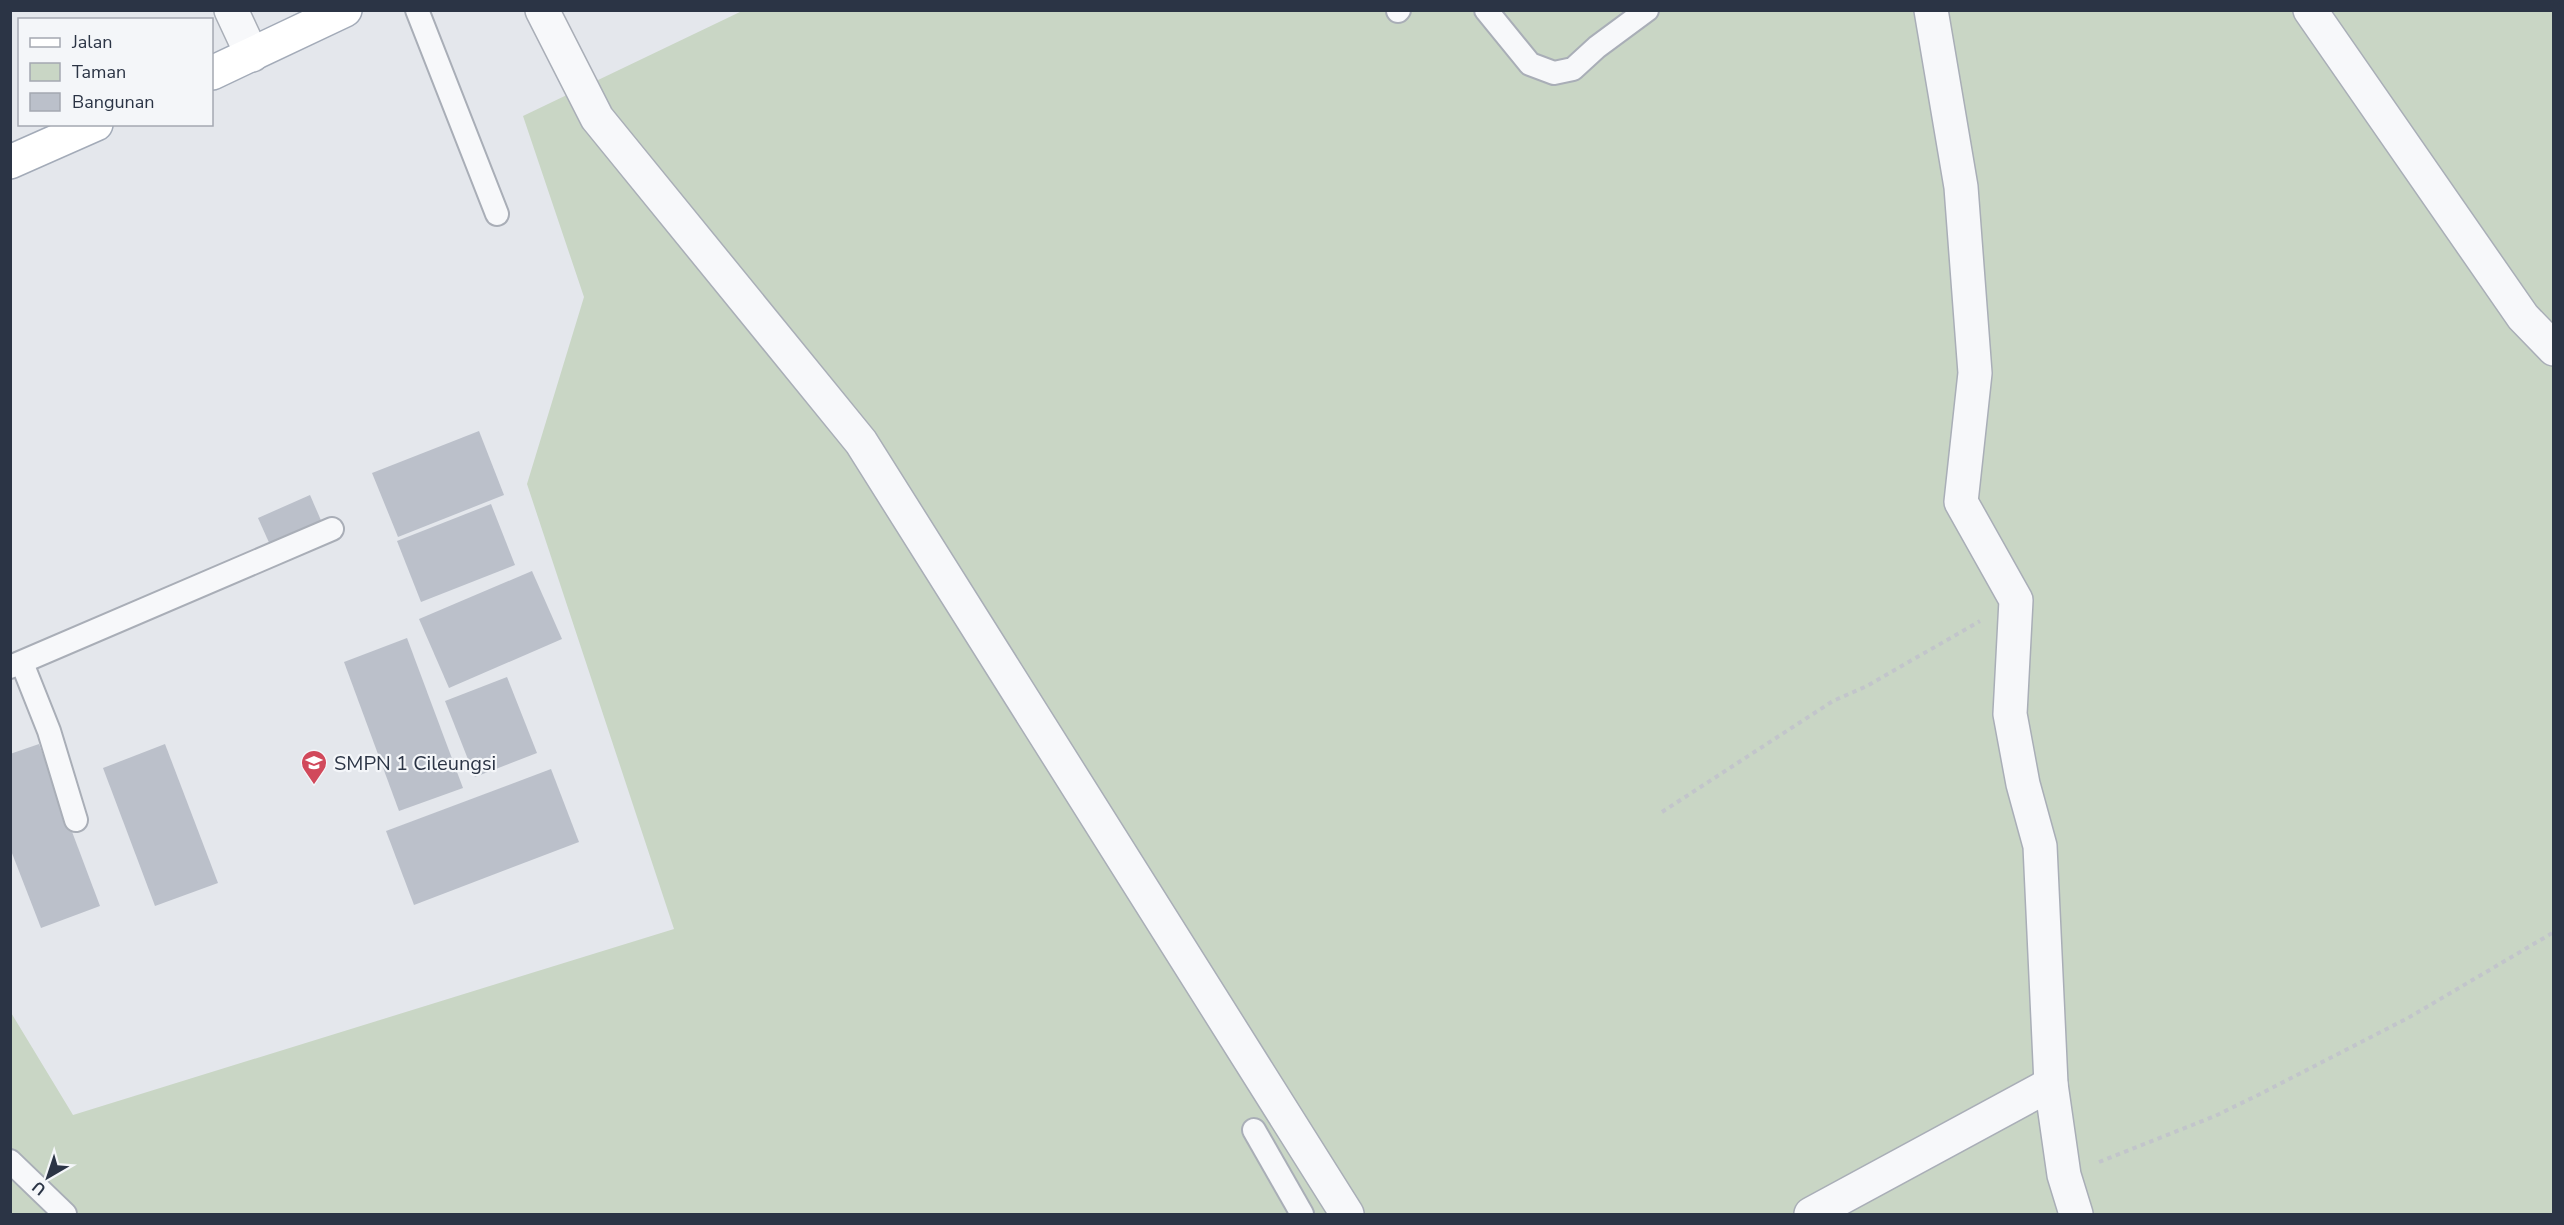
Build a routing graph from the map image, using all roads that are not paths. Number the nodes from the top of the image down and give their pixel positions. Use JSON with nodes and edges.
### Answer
{"nodes":[{"id":1,"x":231,"y":10,"type":"edge"},
{"id":2,"x":345,"y":10,"type":"edge"},
{"id":3,"x":417,"y":10,"type":"edge"},
{"id":4,"x":542,"y":10,"type":"edge"},
{"id":5,"x":1486,"y":10,"type":"edge"},
{"id":6,"x":1647,"y":10,"type":"edge"},
{"id":7,"x":1931,"y":10,"type":"edge"},
{"id":8,"x":2310,"y":10,"type":"edge"},
{"id":9,"x":252,"y":55,"type":"junction"},
{"id":10,"x":213,"y":73,"type":"edge"},
{"id":11,"x":91,"y":126,"type":"edge"},
{"id":12,"x":10,"y":162,"type":"edge"},
{"id":13,"x":497,"y":214,"type":"dead end"},
{"id":14,"x":2553,"y":349,"type":"edge"},
{"id":15,"x":332,"y":529,"type":"dead end"},
{"id":16,"x":16,"y":665,"type":"edge"},
{"id":17,"x":76,"y":820,"type":"dead end"},
{"id":18,"x":2050,"y":1084,"type":"junction"},
{"id":19,"x":1254,"y":1130,"type":"dead end"},
{"id":20,"x":10,"y":1161,"type":"edge"},
{"id":21,"x":65,"y":1215,"type":"edge"},
{"id":22,"x":1302,"y":1215,"type":"edge"},
{"id":23,"x":1347,"y":1215,"type":"edge"},
{"id":24,"x":1811,"y":1215,"type":"edge"},
{"id":25,"x":2076,"y":1215,"type":"edge"}],
"edges":[{"from":1,"to":9,"type":"street"},
{"from":2,"to":9,"type":"main road"},
{"from":3,"to":13,"type":"lane"},
{"from":4,"to":23,"type":"street"},
{"from":5,"to":6,"type":"lane"},
{"from":7,"to":18,"type":"street"},
{"from":8,"to":14,"type":"street"},
{"from":9,"to":10,"type":"main road"},
{"from":11,"to":12,"type":"main road"},
{"from":15,"to":16,"type":"lane"},
{"from":16,"to":17,"type":"lane"},
{"from":18,"to":24,"type":"street"},
{"from":18,"to":25,"type":"street"},
{"from":19,"to":22,"type":"lane"},
{"from":20,"to":21,"type":"lane"}]}
